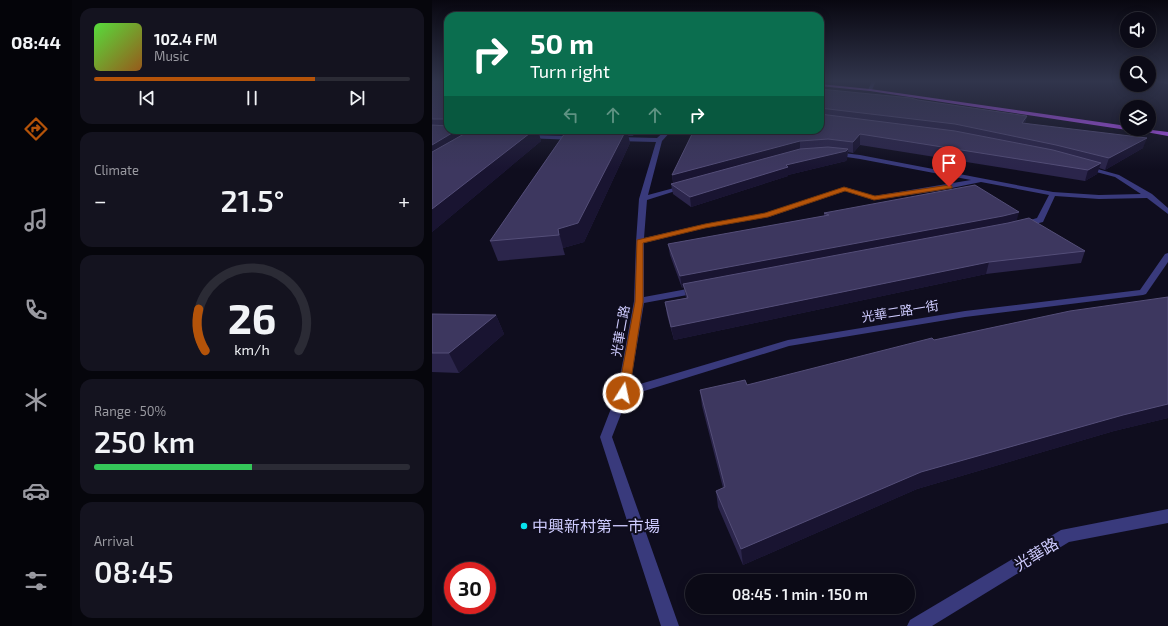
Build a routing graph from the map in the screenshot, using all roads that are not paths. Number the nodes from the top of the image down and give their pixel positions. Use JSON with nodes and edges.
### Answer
{"nodes":[{"id":1,"x":1007,"y":110,"type":"edge"},
{"id":2,"x":1120,"y":127,"type":"edge"},
{"id":3,"x":1156,"y":132,"type":"edge"},
{"id":4,"x":665,"y":134,"type":"edge"},
{"id":5,"x":1168,"y":134,"type":"edge"},
{"id":6,"x":520,"y":137,"type":"edge"},
{"id":7,"x":584,"y":138,"type":"edge"},
{"id":8,"x":614,"y":139,"type":"edge"},
{"id":9,"x":659,"y":140,"type":"junction"},
{"id":10,"x":828,"y":153,"type":"edge"},
{"id":11,"x":1080,"y":166,"type":"edge"},
{"id":12,"x":985,"y":180,"type":"junction"},
{"id":13,"x":695,"y":184,"type":"edge"},
{"id":14,"x":1053,"y":194,"type":"junction"},
{"id":15,"x":1148,"y":196,"type":"junction"},
{"id":16,"x":643,"y":199,"type":"junction"},
{"id":17,"x":1168,"y":212,"type":"edge"},
{"id":18,"x":1017,"y":226,"type":"edge"},
{"id":19,"x":640,"y":242,"type":"junction"},
{"id":20,"x":1168,"y":256,"type":"edge"},
{"id":21,"x":708,"y":288,"type":"edge"},
{"id":22,"x":639,"y":302,"type":"junction"},
{"id":23,"x":623,"y":393,"type":"junction"},
{"id":24,"x":1168,"y":516,"type":"edge"},
{"id":25,"x":670,"y":626,"type":"edge"},
{"id":26,"x":916,"y":626,"type":"edge"}],
"edges":[{"from":1,"to":2,"type":"main road"},
{"from":3,"to":5,"type":"main road"},
{"from":4,"to":9,"type":"street","name":"光華二路"},
{"from":6,"to":7,"type":"street"},
{"from":8,"to":9,"type":"street"},
{"from":9,"to":16,"type":"street","name":"光華二路"},
{"from":10,"to":12,"type":"street"},
{"from":11,"to":15,"type":"street"},
{"from":12,"to":14,"type":"street"},
{"from":12,"to":19,"type":"street"},
{"from":13,"to":16,"type":"street"},
{"from":14,"to":15,"type":"street"},
{"from":14,"to":18,"type":"street"},
{"from":15,"to":17,"type":"street"},
{"from":16,"to":19,"type":"street","name":"光華二路"},
{"from":19,"to":22,"type":"street","name":"光華二路"},
{"from":20,"to":23,"type":"street","name":"光華二路一街"},
{"from":21,"to":22,"type":"street"},
{"from":22,"to":23,"type":"street","name":"光華二路"},
{"from":23,"to":25,"type":"street","name":"光華二路"},
{"from":24,"to":26,"type":"street","name":"光華路"}]}
